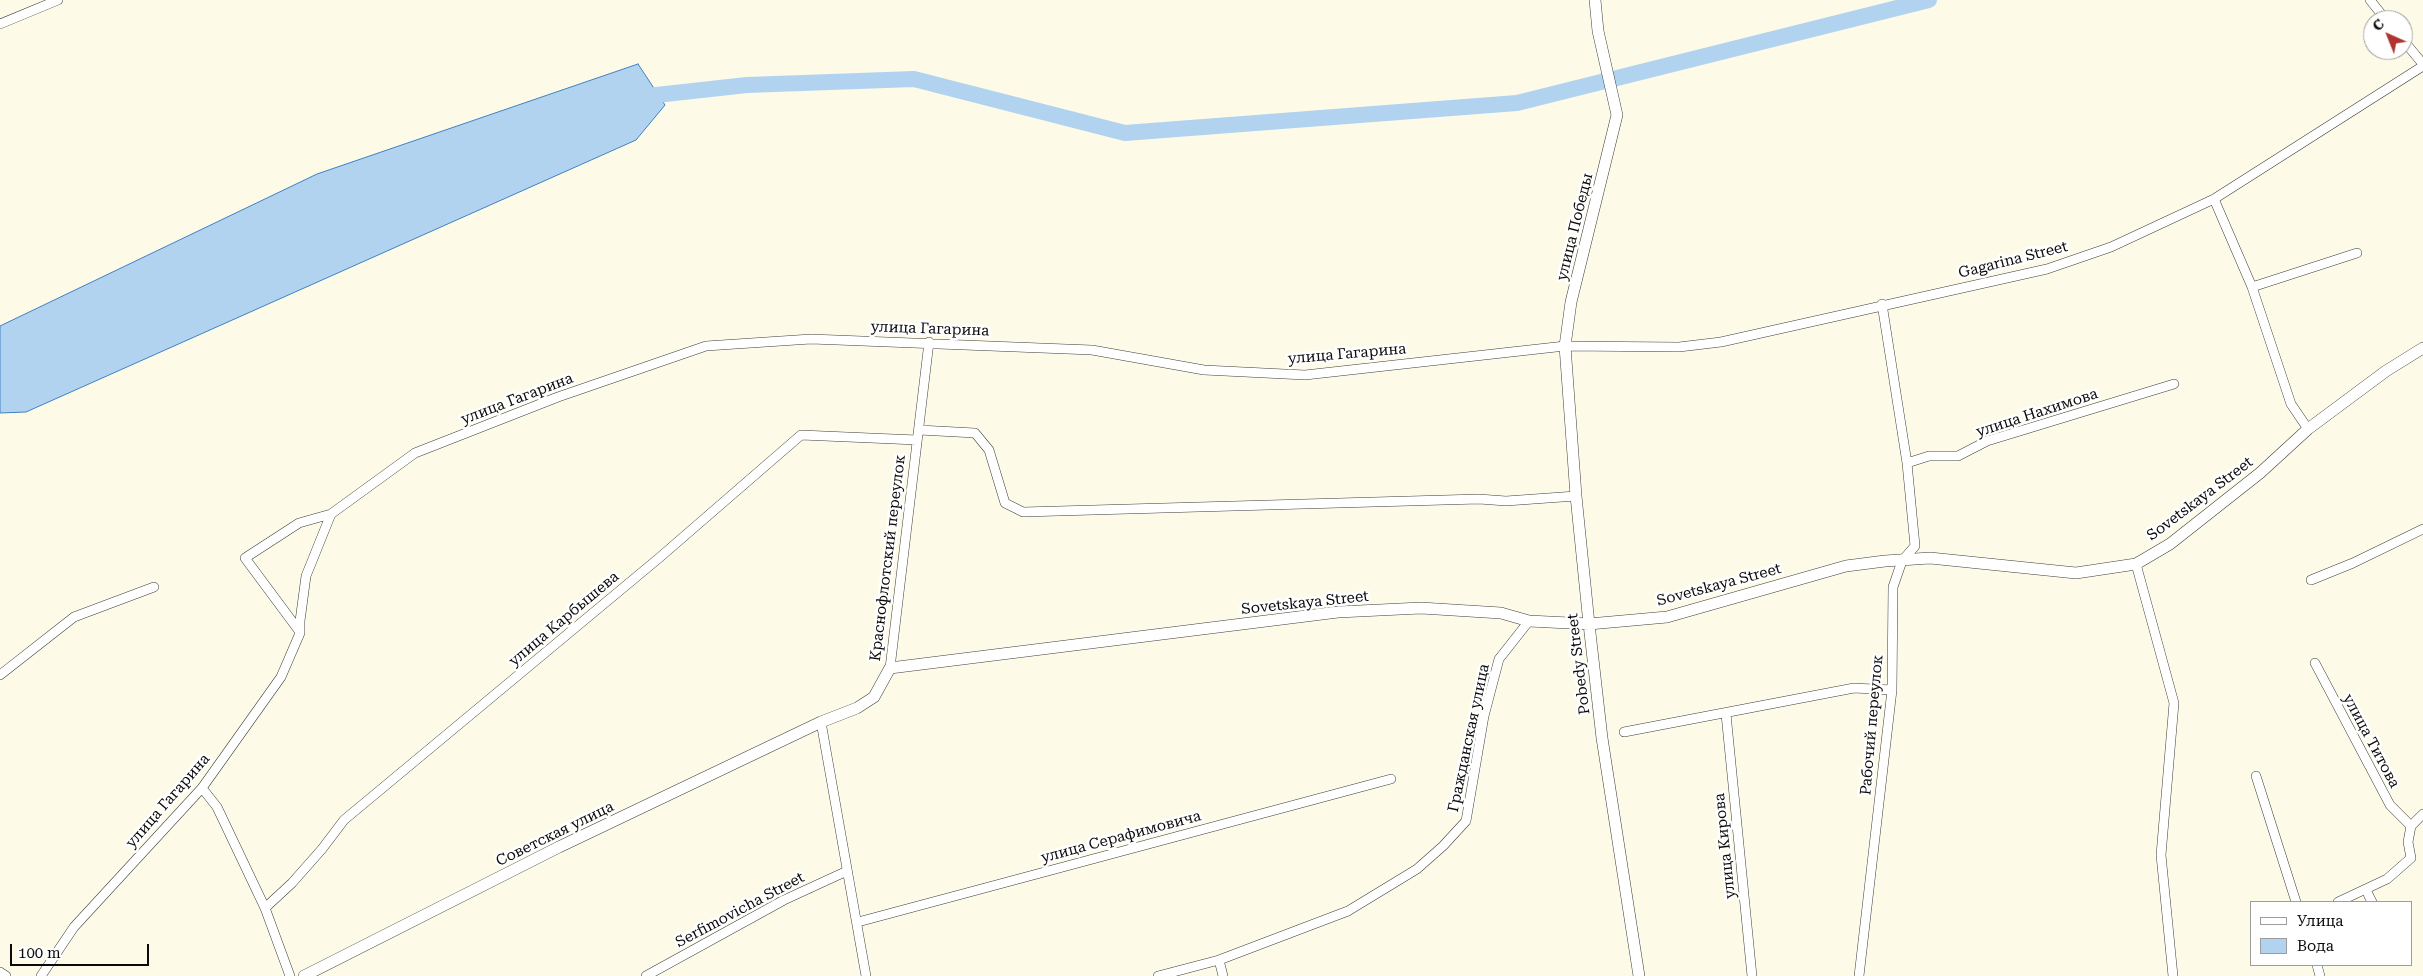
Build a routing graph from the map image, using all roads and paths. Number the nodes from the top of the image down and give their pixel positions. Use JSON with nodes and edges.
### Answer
{"nodes":[{"id":1,"x":58,"y":0,"type":"edge"},
{"id":2,"x":1595,"y":0,"type":"edge"},
{"id":3,"x":2370,"y":0,"type":"edge"},
{"id":4,"x":2378,"y":10,"type":"edge"},
{"id":5,"x":0,"y":24,"type":"edge"},
{"id":6,"x":2413,"y":52,"type":"edge"},
{"id":7,"x":2423,"y":65,"type":"edge"},
{"id":8,"x":2214,"y":199,"type":"junction"},
{"id":9,"x":2357,"y":253,"type":"dead end"},
{"id":10,"x":2252,"y":287,"type":"junction"},
{"id":11,"x":1882,"y":304,"type":"junction"},
{"id":12,"x":929,"y":342,"type":"junction"},
{"id":13,"x":1565,"y":346,"type":"junction"},
{"id":14,"x":2423,"y":348,"type":"edge"},
{"id":15,"x":2174,"y":384,"type":"dead end"},
{"id":16,"x":2308,"y":429,"type":"junction"},
{"id":17,"x":919,"y":430,"type":"junction"},
{"id":18,"x":917,"y":440,"type":"junction"},
{"id":19,"x":1907,"y":463,"type":"junction"},
{"id":20,"x":1576,"y":496,"type":"junction"},
{"id":21,"x":331,"y":514,"type":"junction"},
{"id":22,"x":2423,"y":529,"type":"edge"},
{"id":23,"x":1902,"y":561,"type":"junction"},
{"id":24,"x":2136,"y":564,"type":"junction"},
{"id":25,"x":2311,"y":580,"type":"dead end"},
{"id":26,"x":154,"y":587,"type":"dead end"},
{"id":27,"x":1529,"y":621,"type":"junction"},
{"id":28,"x":1589,"y":624,"type":"junction"},
{"id":29,"x":300,"y":632,"type":"junction"},
{"id":30,"x":2314,"y":663,"type":"dead end"},
{"id":31,"x":890,"y":668,"type":"junction"},
{"id":32,"x":0,"y":675,"type":"edge"},
{"id":33,"x":1892,"y":690,"type":"junction"},
{"id":34,"x":1726,"y":714,"type":"junction"},
{"id":35,"x":821,"y":722,"type":"junction"},
{"id":36,"x":1624,"y":732,"type":"dead end"},
{"id":37,"x":2256,"y":776,"type":"dead end"},
{"id":38,"x":1391,"y":778,"type":"dead end"},
{"id":39,"x":202,"y":788,"type":"junction"},
{"id":40,"x":2423,"y":814,"type":"edge"},
{"id":41,"x":2411,"y":826,"type":"junction"},
{"id":42,"x":847,"y":871,"type":"junction"},
{"id":43,"x":2366,"y":890,"type":"junction"},
{"id":44,"x":2296,"y":901,"type":"edge"},
{"id":45,"x":2340,"y":901,"type":"edge"},
{"id":46,"x":2372,"y":901,"type":"edge"},
{"id":47,"x":265,"y":908,"type":"junction"},
{"id":48,"x":858,"y":922,"type":"junction"},
{"id":49,"x":1219,"y":960,"type":"junction"},
{"id":50,"x":0,"y":972,"type":"edge"},
{"id":51,"x":6,"y":976,"type":"edge"},
{"id":52,"x":40,"y":976,"type":"edge"},
{"id":53,"x":290,"y":976,"type":"edge"},
{"id":54,"x":304,"y":976,"type":"edge"},
{"id":55,"x":646,"y":976,"type":"edge"},
{"id":56,"x":866,"y":976,"type":"edge"},
{"id":57,"x":1158,"y":976,"type":"edge"},
{"id":58,"x":1223,"y":976,"type":"edge"},
{"id":59,"x":1639,"y":976,"type":"edge"},
{"id":60,"x":1752,"y":976,"type":"edge"},
{"id":61,"x":1859,"y":976,"type":"edge"},
{"id":62,"x":2173,"y":976,"type":"edge"}],
"edges":[{"from":1,"to":5,"type":"street"},
{"from":2,"to":13,"type":"street","name":"улица Победы"},
{"from":3,"to":4,"type":"street"},
{"from":6,"to":7,"type":"street"},
{"from":7,"to":8,"type":"street","name":"Gagarina Street"},
{"from":8,"to":10,"type":"street"},
{"from":8,"to":11,"type":"street","name":"Gagarina Street"},
{"from":9,"to":10,"type":"street"},
{"from":10,"to":16,"type":"street"},
{"from":11,"to":13,"type":"street","name":"Gagarina Street"},
{"from":11,"to":19,"type":"street","name":"Рабочий переулок"},
{"from":12,"to":13,"type":"street","name":"улица Гагарина"},
{"from":12,"to":17,"type":"street","name":"Краснофлотский переулок"},
{"from":12,"to":21,"type":"street","name":"улица Гагарина"},
{"from":13,"to":20,"type":"street","name":"Pobedy Street"},
{"from":14,"to":16,"type":"street","name":"Sovetskaya Street"},
{"from":15,"to":19,"type":"street","name":"улица Нахимова"},
{"from":16,"to":24,"type":"street","name":"Sovetskaya Street"},
{"from":17,"to":18,"type":"street","name":"Краснофлотский переулок"},
{"from":17,"to":20,"type":"street"},
{"from":18,"to":31,"type":"street","name":"Краснофлотский переулок"},
{"from":18,"to":47,"type":"street","name":"улица Карбышева"},
{"from":19,"to":23,"type":"street","name":"Рабочий переулок"},
{"from":20,"to":28,"type":"street","name":"Pobedy Street"},
{"from":21,"to":29,"type":"street","name":"улица Гагарина"},
{"from":21,"to":29,"type":"street","name":"улица Гагарина"},
{"from":22,"to":25,"type":"street"},
{"from":23,"to":24,"type":"street","name":"Sovetskaya Street"},
{"from":23,"to":28,"type":"street","name":"Sovetskaya Street"},
{"from":23,"to":33,"type":"street","name":"Рабочий переулок"},
{"from":24,"to":62,"type":"street"},
{"from":26,"to":32,"type":"street"},
{"from":27,"to":28,"type":"street","name":"Sovetskaya Street"},
{"from":27,"to":31,"type":"street","name":"Sovetskaya Street"},
{"from":27,"to":49,"type":"street","name":"Гражданская улица"},
{"from":28,"to":59,"type":"street","name":"Pobedy Street"},
{"from":29,"to":39,"type":"street","name":"улица Гагарина"},
{"from":30,"to":41,"type":"street","name":"улица Титова"},
{"from":31,"to":35,"type":"street","name":"Краснофлотский переулок"},
{"from":33,"to":34,"type":"street"},
{"from":33,"to":61,"type":"street","name":"Рабочий переулок"},
{"from":34,"to":36,"type":"street"},
{"from":34,"to":60,"type":"street","name":"улица Кирова"},
{"from":35,"to":42,"type":"street"},
{"from":35,"to":54,"type":"street","name":"Советская улица"},
{"from":37,"to":44,"type":"street"},
{"from":38,"to":48,"type":"street","name":"улица Серафимовича"},
{"from":39,"to":47,"type":"street"},
{"from":39,"to":52,"type":"street","name":"улица Гагарина"},
{"from":40,"to":41,"type":"street"},
{"from":41,"to":43,"type":"street"},
{"from":42,"to":48,"type":"street"},
{"from":42,"to":55,"type":"street","name":"Serfimovicha Street"},
{"from":43,"to":45,"type":"street"},
{"from":43,"to":46,"type":"street"},
{"from":47,"to":53,"type":"street"},
{"from":48,"to":56,"type":"street"},
{"from":49,"to":57,"type":"street","name":"Гражданская улица"},
{"from":49,"to":58,"type":"street"},
{"from":50,"to":51,"type":"street"}]}
